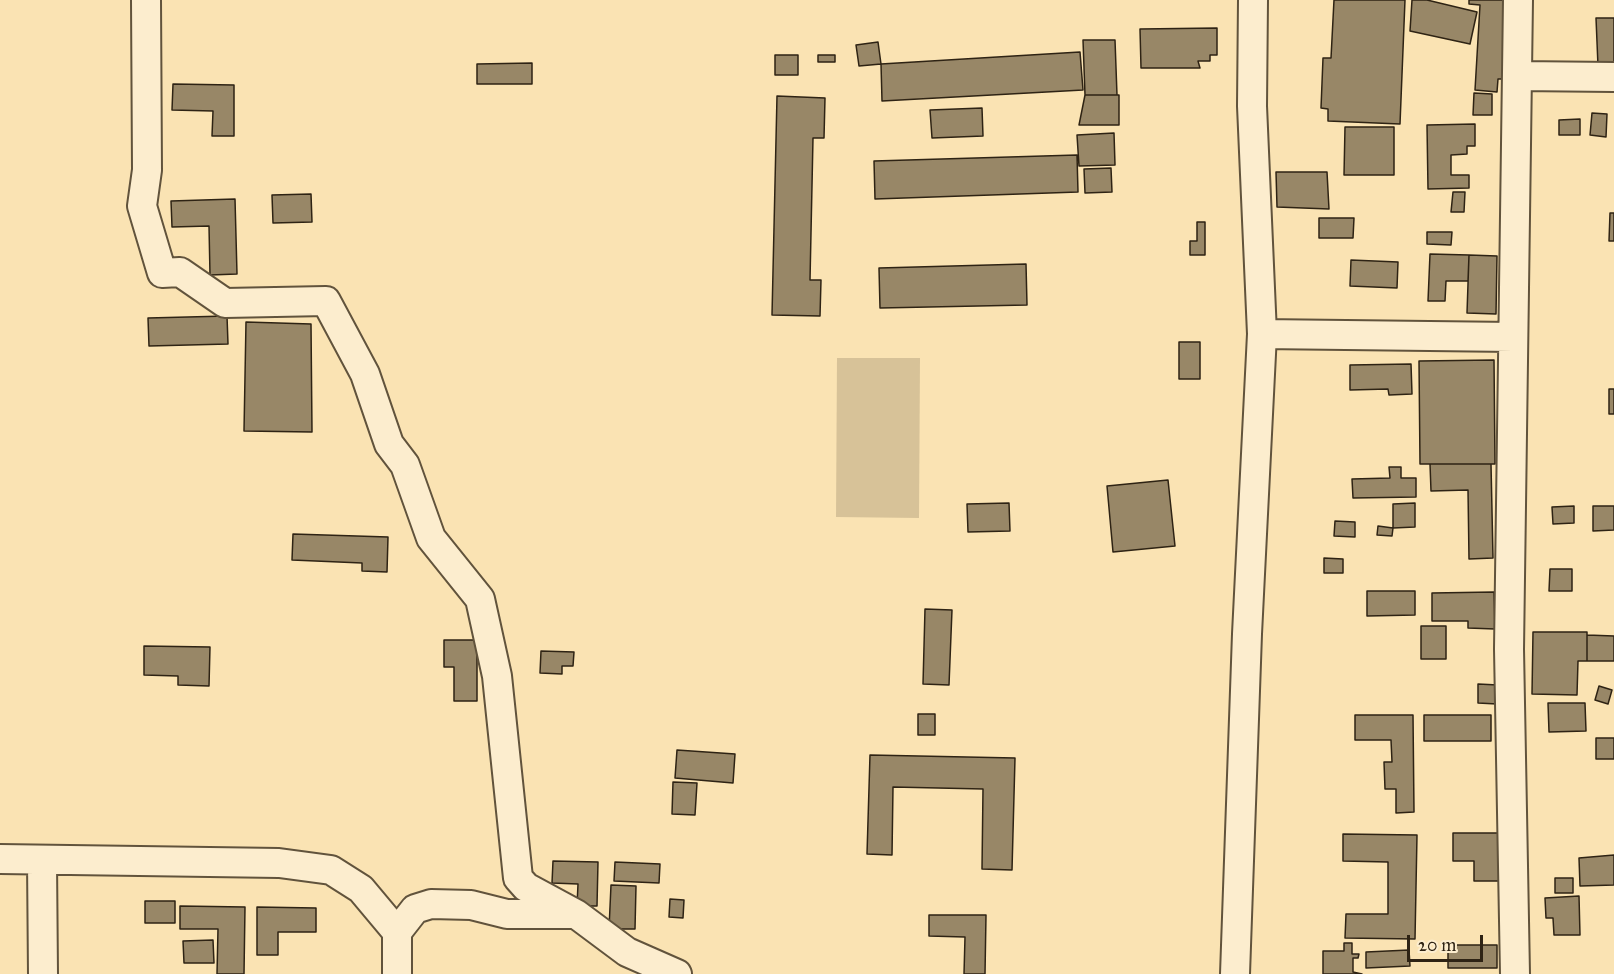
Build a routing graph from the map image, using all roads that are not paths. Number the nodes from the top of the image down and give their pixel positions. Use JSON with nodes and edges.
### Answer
{"nodes":[{"id":1,"x":146,"y":0,"type":"edge"},
{"id":2,"x":1253,"y":0,"type":"edge"},
{"id":3,"x":1518,"y":0,"type":"edge"},
{"id":4,"x":1519,"y":76,"type":"junction"},
{"id":5,"x":1614,"y":77,"type":"edge"},
{"id":6,"x":1262,"y":334,"type":"junction"},
{"id":7,"x":1513,"y":337,"type":"junction"},
{"id":8,"x":0,"y":859,"type":"edge"},
{"id":9,"x":42,"y":861,"type":"junction"},
{"id":10,"x":576,"y":914,"type":"junction"},
{"id":11,"x":397,"y":932,"type":"junction"},
{"id":12,"x":43,"y":974,"type":"edge"},
{"id":13,"x":398,"y":974,"type":"edge"},
{"id":14,"x":677,"y":974,"type":"edge"},
{"id":15,"x":1235,"y":974,"type":"edge"},
{"id":16,"x":1515,"y":974,"type":"edge"}],
"edges":[{"from":1,"to":10,"type":"street"},
{"from":2,"to":6,"type":"street"},
{"from":3,"to":4,"type":"street"},
{"from":4,"to":5,"type":"street"},
{"from":4,"to":7,"type":"street"},
{"from":6,"to":7,"type":"street"},
{"from":6,"to":15,"type":"street"},
{"from":7,"to":16,"type":"street"},
{"from":8,"to":9,"type":"street"},
{"from":9,"to":11,"type":"street"},
{"from":9,"to":12,"type":"street"},
{"from":10,"to":11,"type":"street"},
{"from":10,"to":14,"type":"street"},
{"from":11,"to":13,"type":"street"}]}
